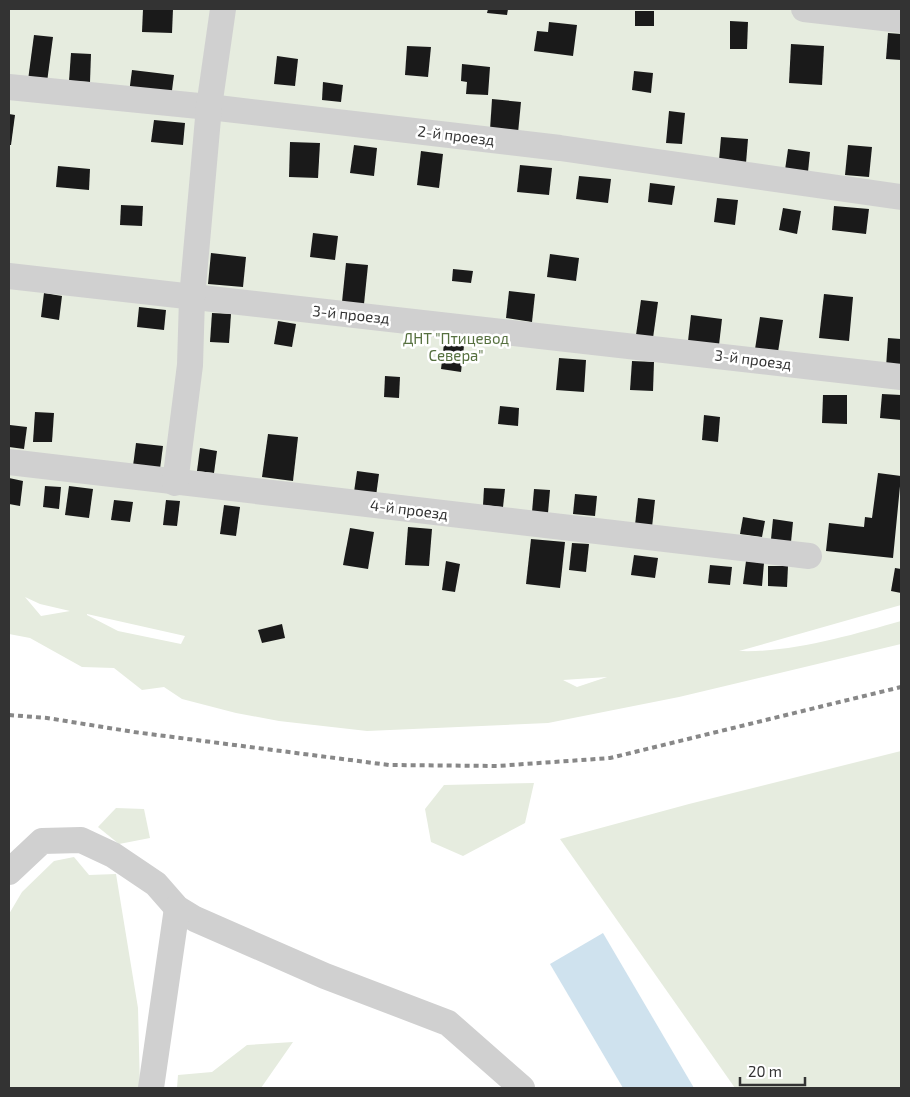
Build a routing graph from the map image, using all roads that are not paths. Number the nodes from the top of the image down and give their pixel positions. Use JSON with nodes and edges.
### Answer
{"nodes":[{"id":1,"x":223,"y":9,"type":"edge"},
{"id":2,"x":804,"y":9,"type":"edge"},
{"id":3,"x":901,"y":20,"type":"edge"},
{"id":4,"x":9,"y":88,"type":"edge"},
{"id":5,"x":209,"y":107,"type":"junction"},
{"id":6,"x":901,"y":197,"type":"edge"},
{"id":7,"x":9,"y":276,"type":"edge"},
{"id":8,"x":192,"y":298,"type":"junction"},
{"id":9,"x":901,"y":377,"type":"edge"},
{"id":10,"x":9,"y":462,"type":"edge"},
{"id":11,"x":175,"y":483,"type":"junction"},
{"id":12,"x":810,"y":556,"type":"dead end"},
{"id":13,"x":9,"y":872,"type":"edge"},
{"id":14,"x":177,"y":908,"type":"junction"},
{"id":15,"x":151,"y":1088,"type":"edge"},
{"id":16,"x":522,"y":1088,"type":"edge"}],
"edges":[{"from":1,"to":5,"type":"street"},
{"from":2,"to":3,"type":"street"},
{"from":4,"to":5,"type":"street","name":"2-й проезд"},
{"from":5,"to":6,"type":"street","name":"2-й проезд"},
{"from":5,"to":8,"type":"street"},
{"from":7,"to":8,"type":"street","name":"3-й проезд"},
{"from":8,"to":9,"type":"street","name":"3-й проезд"},
{"from":8,"to":11,"type":"street"},
{"from":10,"to":11,"type":"street","name":"4-й проезд"},
{"from":11,"to":12,"type":"street","name":"4-й проезд"},
{"from":13,"to":14,"type":"street"},
{"from":14,"to":15,"type":"street"},
{"from":14,"to":16,"type":"street"}]}
